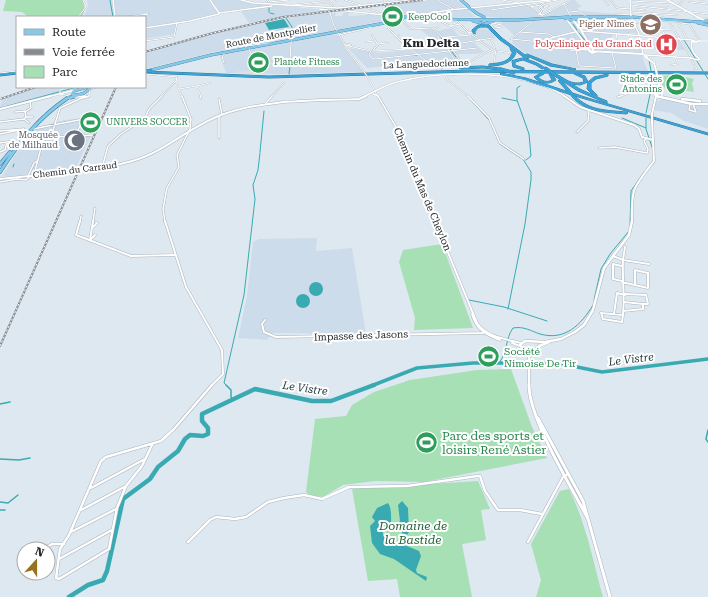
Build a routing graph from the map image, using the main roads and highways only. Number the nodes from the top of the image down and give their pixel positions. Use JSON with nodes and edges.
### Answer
{"nodes":[{"id":1,"x":462,"y":0,"type":"edge"},
{"id":2,"x":666,"y":0,"type":"edge"},
{"id":3,"x":687,"y":12,"type":"junction"},
{"id":4,"x":476,"y":14,"type":"junction"},
{"id":5,"x":569,"y":18,"type":"junction"},
{"id":6,"x":633,"y":18,"type":"junction"},
{"id":7,"x":701,"y":18,"type":"junction"},
{"id":8,"x":405,"y":19,"type":"junction"},
{"id":9,"x":465,"y":20,"type":"junction"},
{"id":10,"x":518,"y":20,"type":"junction"},
{"id":11,"x":479,"y":21,"type":"junction"},
{"id":12,"x":708,"y":21,"type":"edge"},
{"id":13,"x":682,"y":22,"type":"junction"},
{"id":14,"x":489,"y":24,"type":"junction"},
{"id":15,"x":708,"y":25,"type":"edge"},
{"id":16,"x":336,"y":31,"type":"junction"},
{"id":17,"x":575,"y":31,"type":"junction"},
{"id":18,"x":582,"y":31,"type":"junction"},
{"id":19,"x":472,"y":33,"type":"road end"},
{"id":20,"x":507,"y":44,"type":"junction"},
{"id":21,"x":250,"y":47,"type":"junction"},
{"id":22,"x":244,"y":48,"type":"junction"},
{"id":23,"x":595,"y":51,"type":"junction"},
{"id":24,"x":526,"y":55,"type":"junction"},
{"id":25,"x":537,"y":64,"type":"junction"},
{"id":26,"x":471,"y":67,"type":"junction"},
{"id":27,"x":544,"y":68,"type":"junction"},
{"id":28,"x":502,"y":70,"type":"junction"},
{"id":29,"x":592,"y":70,"type":"junction"},
{"id":30,"x":424,"y":71,"type":"junction"},
{"id":31,"x":459,"y":71,"type":"junction"},
{"id":32,"x":16,"y":72,"type":"edge"},
{"id":33,"x":146,"y":72,"type":"edge"},
{"id":34,"x":146,"y":72,"type":"edge"},
{"id":35,"x":146,"y":72,"type":"edge"},
{"id":36,"x":151,"y":72,"type":"junction"},
{"id":37,"x":568,"y":73,"type":"junction"},
{"id":38,"x":631,"y":73,"type":"junction"},
{"id":39,"x":662,"y":73,"type":"junction"},
{"id":40,"x":708,"y":73,"type":"edge"},
{"id":41,"x":0,"y":74,"type":"edge"},
{"id":42,"x":551,"y":74,"type":"junction"},
{"id":43,"x":561,"y":78,"type":"junction"},
{"id":44,"x":81,"y":88,"type":"joint"},
{"id":45,"x":91,"y":88,"type":"edge"},
{"id":46,"x":660,"y":90,"type":"junction"},
{"id":47,"x":85,"y":94,"type":"junction"},
{"id":48,"x":72,"y":95,"type":"junction"},
{"id":49,"x":662,"y":97,"type":"junction"},
{"id":50,"x":687,"y":100,"type":"junction"},
{"id":51,"x":611,"y":103,"type":"junction"},
{"id":52,"x":693,"y":103,"type":"junction"},
{"id":53,"x":708,"y":103,"type":"edge"},
{"id":54,"x":658,"y":118,"type":"junction"},
{"id":55,"x":708,"y":133,"type":"edge"},
{"id":56,"x":21,"y":140,"type":"junction"},
{"id":57,"x":0,"y":165,"type":"edge"},
{"id":58,"x":0,"y":172,"type":"edge"}],
"edges":[{"from":1,"to":4,"type":"main road"},
{"from":2,"to":3,"type":"main road"},
{"from":2,"to":3,"type":"main road"},
{"from":3,"to":7,"type":"main road"},
{"from":4,"to":9,"type":"main road"},
{"from":4,"to":10,"type":"main road"},
{"from":4,"to":11,"type":"main road"},
{"from":4,"to":14,"type":"main road"},
{"from":5,"to":6,"type":"main road"},
{"from":5,"to":6,"type":"main road"},
{"from":5,"to":10,"type":"main road"},
{"from":5,"to":14,"type":"main road"},
{"from":5,"to":17,"type":"main road"},
{"from":5,"to":18,"type":"main road"},
{"from":6,"to":13,"type":"main road"},
{"from":6,"to":13,"type":"main road"},
{"from":7,"to":12,"type":"main road"},
{"from":7,"to":13,"type":"main road"},
{"from":7,"to":15,"type":"main road"},
{"from":8,"to":9,"type":"main road"},
{"from":8,"to":11,"type":"main road"},
{"from":8,"to":16,"type":"main road","name":"Route de Montpellier"},
{"from":8,"to":16,"type":"main road","name":"Route de Montpellier"},
{"from":9,"to":11,"type":"main road"},
{"from":10,"to":14,"type":"main road"},
{"from":11,"to":14,"type":"highway"},
{"from":11,"to":14,"type":"main road"},
{"from":14,"to":19,"type":"highway"},
{"from":14,"to":20,"type":"highway"},
{"from":14,"to":24,"type":"highway"},
{"from":16,"to":21,"type":"main road","name":"Route de Montpellier"},
{"from":16,"to":21,"type":"main road","name":"Route de Montpellier"},
{"from":17,"to":18,"type":"main road"},
{"from":17,"to":23,"type":"main road"},
{"from":18,"to":23,"type":"main road"},
{"from":20,"to":25,"type":"highway"},
{"from":20,"to":26,"type":"highway"},
{"from":21,"to":22,"type":"main road","name":"Route de Montpellier"},
{"from":22,"to":33,"type":"main road","name":"Route de Montpellier"},
{"from":22,"to":34,"type":"main road","name":"Route de Montpellier"},
{"from":23,"to":46,"type":"main road","bridge":true},
{"from":24,"to":27,"type":"highway"},
{"from":24,"to":29,"type":"highway"},
{"from":25,"to":27,"type":"highway"},
{"from":25,"to":29,"type":"highway"},
{"from":26,"to":28,"type":"highway"},
{"from":26,"to":30,"type":"highway"},
{"from":27,"to":42,"type":"highway","bridge":true},
{"from":28,"to":31,"type":"highway","name":"La Languedocienne"},
{"from":28,"to":39,"type":"highway","name":"La Languedocienne"},
{"from":28,"to":42,"type":"highway"},
{"from":28,"to":54,"type":"highway","bridge":true},
{"from":29,"to":38,"type":"highway"},
{"from":30,"to":36,"type":"highway","name":"La Languedocienne"},
{"from":30,"to":38,"type":"highway","name":"La Languedocienne"},
{"from":31,"to":36,"type":"highway","name":"La Languedocienne"},
{"from":31,"to":55,"type":"highway"},
{"from":32,"to":41,"type":"highway"},
{"from":35,"to":36,"type":"highway","name":"La Languedocienne","bridge":true},
{"from":37,"to":38,"type":"highway"},
{"from":37,"to":42,"type":"highway"},
{"from":37,"to":43,"type":"highway"},
{"from":38,"to":39,"type":"highway"},
{"from":38,"to":40,"type":"highway","name":"La Languedocienne"},
{"from":38,"to":51,"type":"highway"},
{"from":39,"to":40,"type":"highway","name":"La Languedocienne"},
{"from":42,"to":43,"type":"highway"},
{"from":42,"to":55,"type":"highway","bridge":true},
{"from":43,"to":51,"type":"highway"},
{"from":44,"to":47,"type":"main road"},
{"from":44,"to":48,"type":"main road"},
{"from":45,"to":47,"type":"main road"},
{"from":46,"to":49,"type":"main road"},
{"from":46,"to":49,"type":"main road"},
{"from":47,"to":48,"type":"main road"},
{"from":48,"to":56,"type":"main road"},
{"from":49,"to":50,"type":"main road"},
{"from":50,"to":52,"type":"main road"},
{"from":50,"to":52,"type":"main road"},
{"from":51,"to":54,"type":"highway"},
{"from":52,"to":53,"type":"main road"},
{"from":54,"to":55,"type":"highway"},
{"from":56,"to":57,"type":"main road"},
{"from":56,"to":58,"type":"main road"}]}
